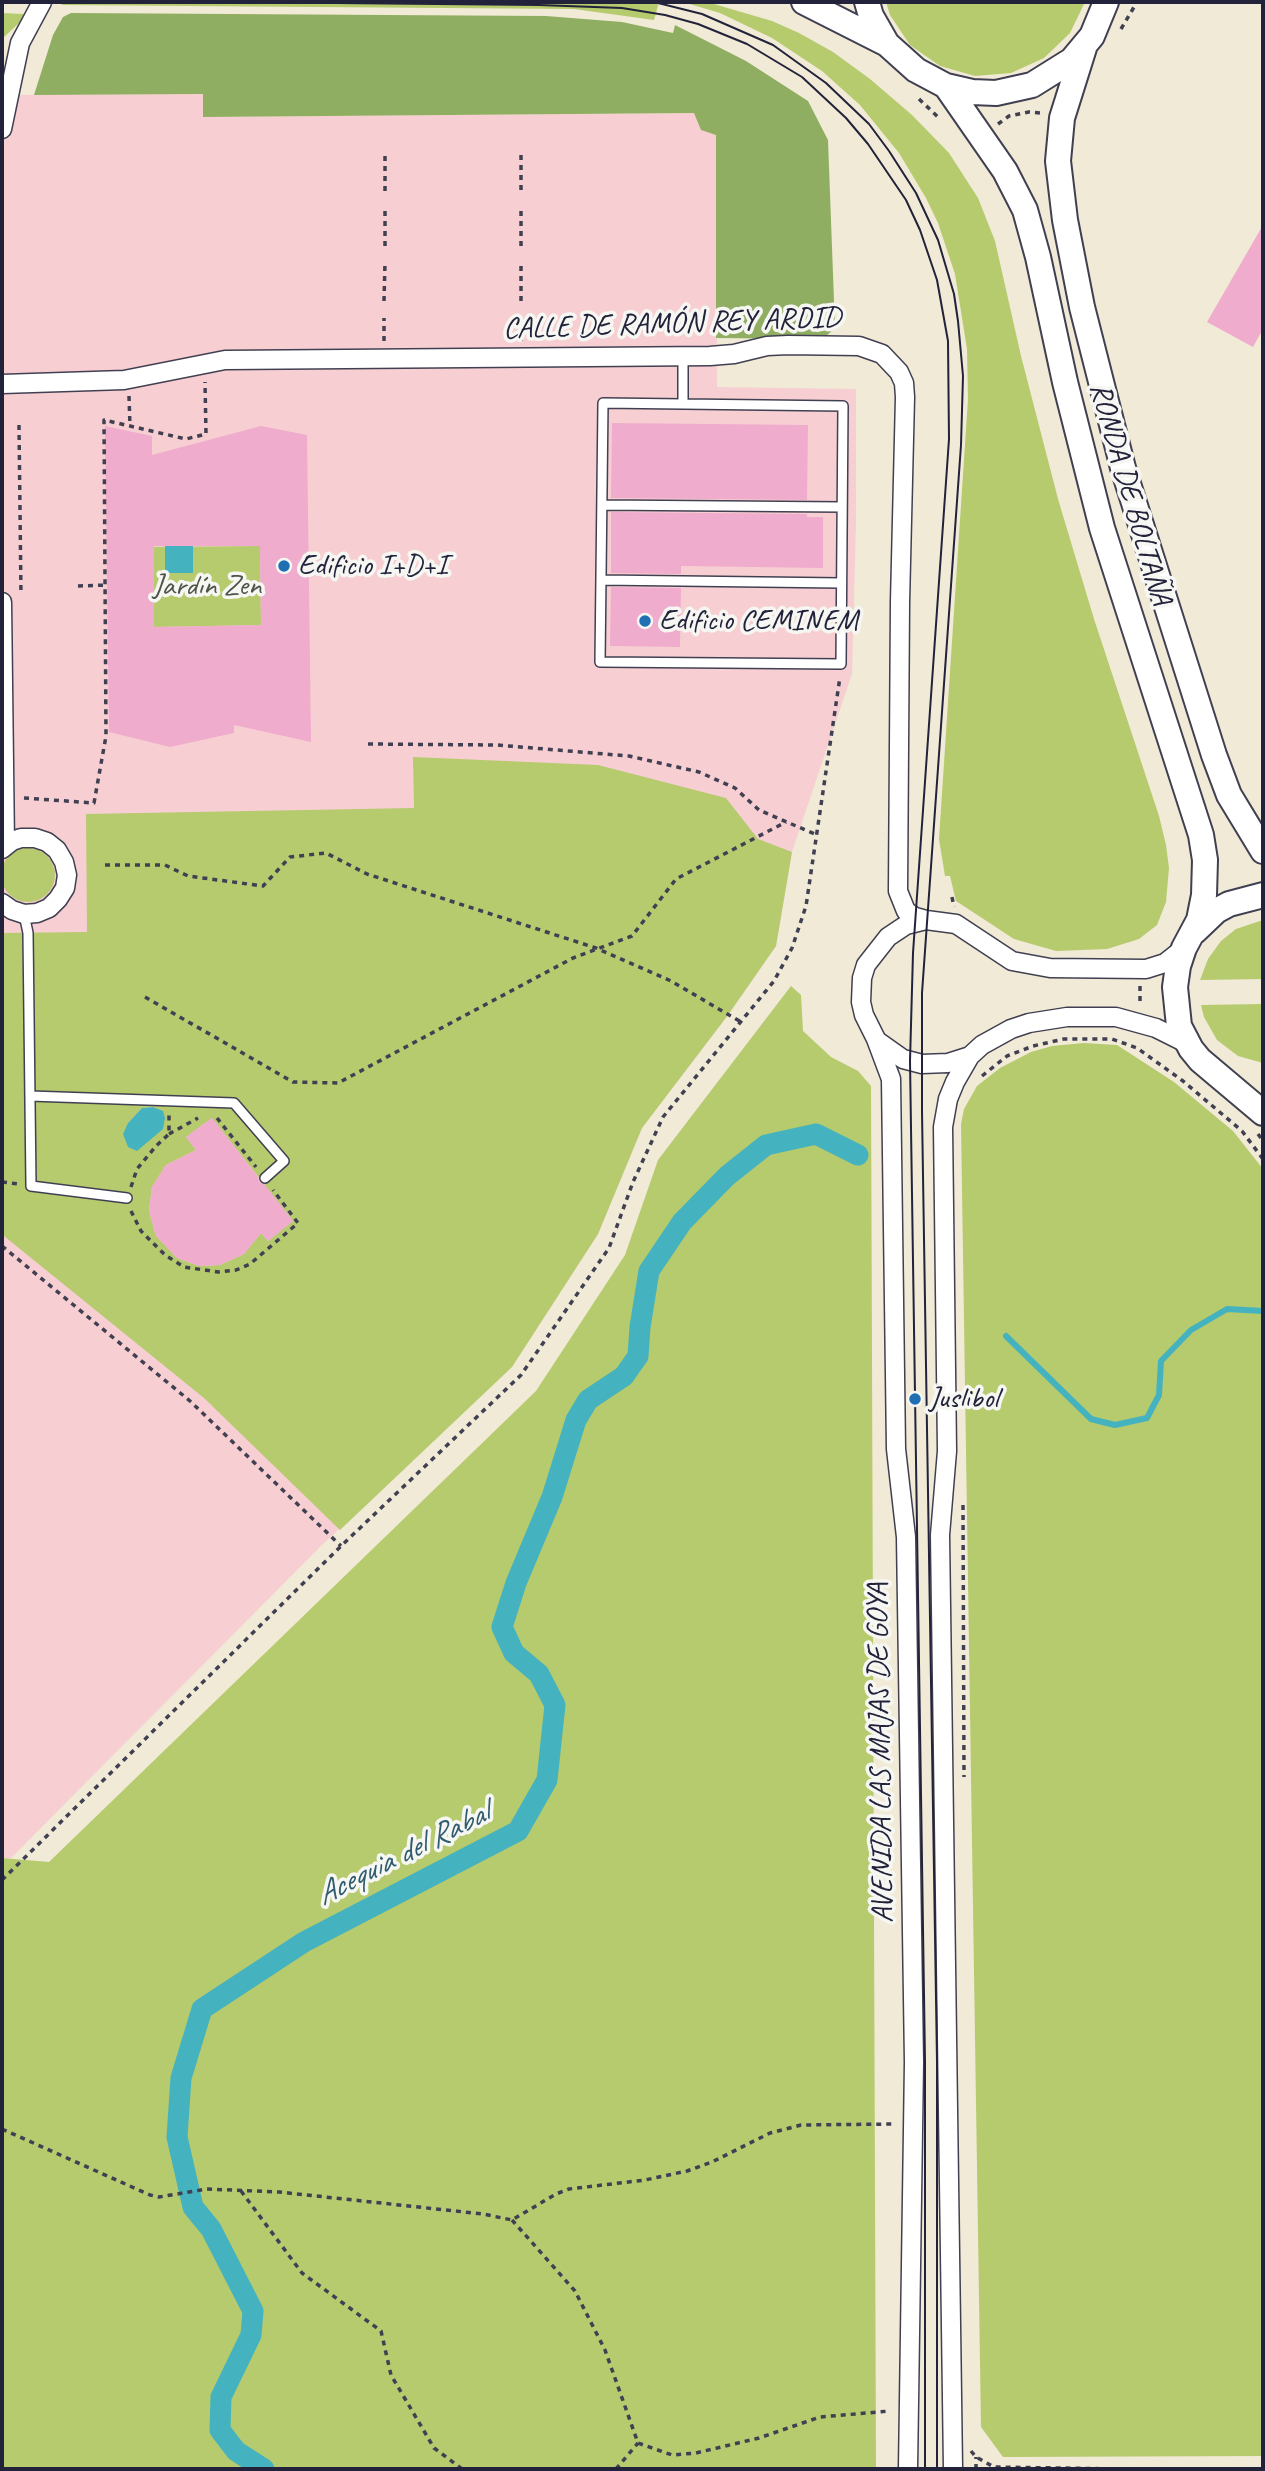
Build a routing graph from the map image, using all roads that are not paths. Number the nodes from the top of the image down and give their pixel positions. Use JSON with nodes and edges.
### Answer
{"nodes":[{"id":1,"x":42,"y":2,"type":"edge"},
{"id":2,"x":804,"y":2,"type":"edge"},
{"id":3,"x":867,"y":2,"type":"edge"},
{"id":4,"x":1106,"y":2,"type":"edge"},
{"id":5,"x":20,"y":43,"type":"junction"},
{"id":6,"x":887,"y":44,"type":"junction"},
{"id":7,"x":1084,"y":48,"type":"junction"},
{"id":8,"x":2,"y":52,"type":"edge"},
{"id":9,"x":946,"y":86,"type":"junction"},
{"id":10,"x":2,"y":129,"type":"edge"},
{"id":11,"x":683,"y":357,"type":"junction"},
{"id":12,"x":2,"y":384,"type":"edge"},
{"id":13,"x":683,"y":404,"type":"junction"},
{"id":14,"x":602,"y":505,"type":"junction"},
{"id":15,"x":842,"y":507,"type":"junction"},
{"id":16,"x":601,"y":580,"type":"junction"},
{"id":17,"x":841,"y":583,"type":"junction"},
{"id":18,"x":2,"y":603,"type":"edge"},
{"id":19,"x":2,"y":698,"type":"edge"},
{"id":20,"x":3,"y":774,"type":"edge"},
{"id":21,"x":9,"y":845,"type":"edge"},
{"id":22,"x":1263,"y":851,"type":"edge"},
{"id":23,"x":1263,"y":895,"type":"edge"},
{"id":24,"x":2,"y":903,"type":"edge"},
{"id":25,"x":24,"y":914,"type":"junction"},
{"id":26,"x":926,"y":919,"type":"junction"},
{"id":27,"x":1188,"y":941,"type":"junction"},
{"id":28,"x":876,"y":1039,"type":"junction"},
{"id":29,"x":1191,"y":1049,"type":"junction"},
{"id":30,"x":970,"y":1056,"type":"junction"},
{"id":31,"x":1224,"y":1079,"type":"junction"},
{"id":32,"x":1263,"y":1090,"type":"edge"},
{"id":33,"x":30,"y":1097,"type":"junction"},
{"id":34,"x":1263,"y":1113,"type":"edge"},
{"id":35,"x":265,"y":1178,"type":"road end"},
{"id":36,"x":127,"y":1198,"type":"road end"},
{"id":37,"x":908,"y":2469,"type":"edge"},
{"id":38,"x":953,"y":2469,"type":"edge"}],
"edges":[{"from":1,"to":5,"type":"street"},
{"from":2,"to":6,"type":"main road"},
{"from":3,"to":6,"type":"main road"},
{"from":4,"to":7,"type":"main road"},
{"from":5,"to":8,"type":"street"},
{"from":5,"to":10,"type":"street"},
{"from":6,"to":9,"type":"main road"},
{"from":7,"to":9,"type":"main road"},
{"from":7,"to":22,"type":"main road","name":"RONDA DE BOLTAÑA"},
{"from":9,"to":27,"type":"main road","name":"RONDA DE BOLTAÑA"},
{"from":11,"to":12,"type":"street","name":"CALLE DE RAMÓN REY ARDID"},
{"from":11,"to":13,"type":"lane"},
{"from":11,"to":26,"type":"street","name":"CALLE DE RAMÓN REY ARDID"},
{"from":13,"to":14,"type":"lane"},
{"from":13,"to":15,"type":"lane"},
{"from":14,"to":15,"type":"lane"},
{"from":14,"to":16,"type":"lane"},
{"from":15,"to":17,"type":"lane"},
{"from":16,"to":17,"type":"lane"},
{"from":16,"to":17,"type":"lane"},
{"from":18,"to":19,"type":"street"},
{"from":19,"to":20,"type":"street"},
{"from":20,"to":21,"type":"street"},
{"from":21,"to":25,"type":"street"},
{"from":23,"to":27,"type":"main road"},
{"from":24,"to":25,"type":"street"},
{"from":25,"to":33,"type":"lane"},
{"from":26,"to":27,"type":"street"},
{"from":26,"to":28,"type":"street","name":"AVENIDA LAS MAJAS DE GOYA"},
{"from":27,"to":29,"type":"main road","name":"RONDA DE BOLTAÑA"},
{"from":28,"to":30,"type":"street","name":"AVENIDA LAS MAJAS DE GOYA"},
{"from":28,"to":37,"type":"street","name":"AVENIDA LAS MAJAS DE GOYA"},
{"from":29,"to":30,"type":"street","name":"AVENIDA LAS MAJAS DE GOYA"},
{"from":29,"to":31,"type":"main road","name":"RONDA DE BOLTAÑA"},
{"from":30,"to":38,"type":"street","name":"AVENIDA LAS MAJAS DE GOYA"},
{"from":31,"to":32,"type":"main road","name":"RONDA DE BOLTAÑA"},
{"from":31,"to":34,"type":"main road","name":"RONDA DE BOLTAÑA"},
{"from":33,"to":35,"type":"lane"},
{"from":33,"to":36,"type":"lane"}]}
